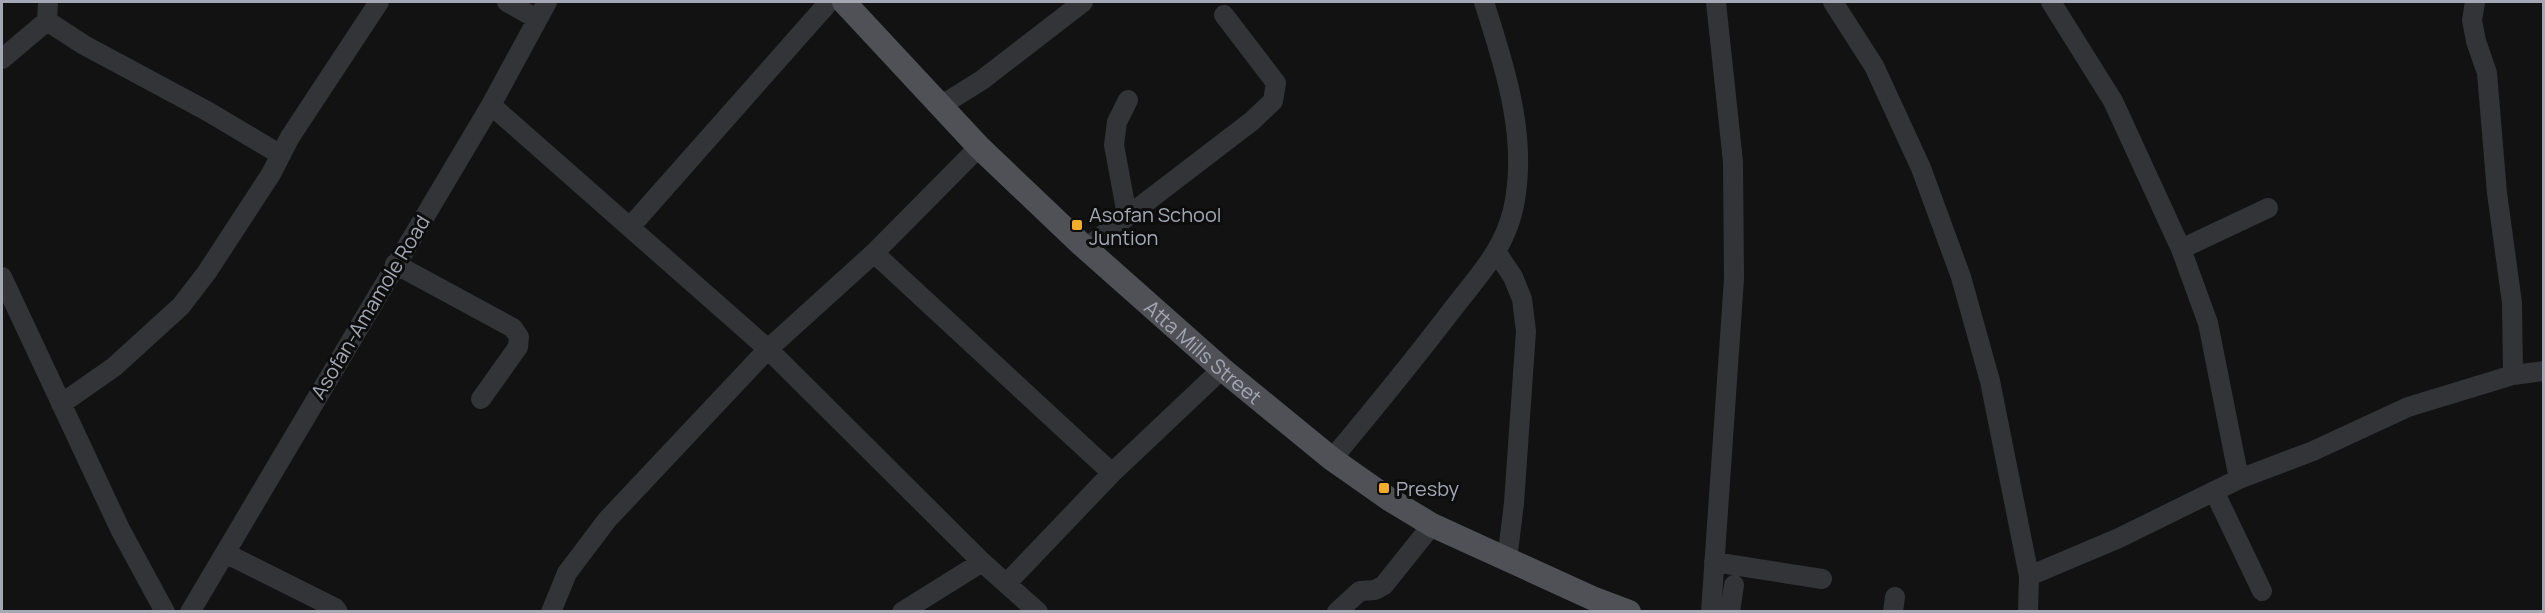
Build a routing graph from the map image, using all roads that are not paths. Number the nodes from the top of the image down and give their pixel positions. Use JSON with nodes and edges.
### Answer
{"nodes":[{"id":1,"x":379,"y":2,"type":"edge"},
{"id":2,"x":507,"y":2,"type":"edge"},
{"id":3,"x":547,"y":2,"type":"edge"},
{"id":4,"x":829,"y":2,"type":"edge"},
{"id":5,"x":844,"y":2,"type":"edge"},
{"id":6,"x":1083,"y":2,"type":"edge"},
{"id":7,"x":1484,"y":2,"type":"edge"},
{"id":8,"x":1716,"y":2,"type":"edge"},
{"id":9,"x":1833,"y":2,"type":"edge"},
{"id":10,"x":2051,"y":2,"type":"edge"},
{"id":11,"x":2468,"y":3,"type":"edge"},
{"id":12,"x":48,"y":11,"type":"edge"},
{"id":13,"x":1224,"y":15,"type":"dead end"},
{"id":14,"x":537,"y":19,"type":"junction"},
{"id":15,"x":2,"y":59,"type":"edge"},
{"id":16,"x":1128,"y":100,"type":"dead end"},
{"id":17,"x":491,"y":105,"type":"junction"},
{"id":18,"x":942,"y":105,"type":"junction"},
{"id":19,"x":980,"y":147,"type":"junction"},
{"id":20,"x":281,"y":155,"type":"junction"},
{"id":21,"x":2268,"y":208,"type":"dead end"},
{"id":22,"x":1127,"y":215,"type":"junction"},
{"id":23,"x":630,"y":227,"type":"junction"},
{"id":24,"x":1086,"y":248,"type":"junction"},
{"id":25,"x":2181,"y":249,"type":"junction"},
{"id":26,"x":874,"y":253,"type":"junction"},
{"id":27,"x":1497,"y":253,"type":"junction"},
{"id":28,"x":395,"y":264,"type":"junction"},
{"id":29,"x":2,"y":278,"type":"edge"},
{"id":30,"x":768,"y":349,"type":"junction"},
{"id":31,"x":1222,"y":369,"type":"junction"},
{"id":32,"x":2544,"y":371,"type":"edge"},
{"id":33,"x":2513,"y":375,"type":"junction"},
{"id":34,"x":481,"y":399,"type":"dead end"},
{"id":35,"x":61,"y":404,"type":"junction"},
{"id":36,"x":1332,"y":459,"type":"junction"},
{"id":37,"x":1112,"y":473,"type":"junction"},
{"id":38,"x":2240,"y":479,"type":"junction"},
{"id":39,"x":2214,"y":491,"type":"junction"},
{"id":40,"x":1432,"y":525,"type":"junction"},
{"id":41,"x":225,"y":553,"type":"junction"},
{"id":42,"x":1507,"y":560,"type":"junction"},
{"id":43,"x":982,"y":562,"type":"junction"},
{"id":44,"x":1714,"y":562,"type":"junction"},
{"id":45,"x":2029,"y":576,"type":"junction"},
{"id":46,"x":1822,"y":579,"type":"dead end"},
{"id":47,"x":1007,"y":583,"type":"junction"},
{"id":48,"x":1734,"y":585,"type":"dead end"},
{"id":49,"x":2262,"y":591,"type":"dead end"},
{"id":50,"x":165,"y":612,"type":"edge"},
{"id":51,"x":190,"y":612,"type":"edge"},
{"id":52,"x":338,"y":612,"type":"edge"},
{"id":53,"x":551,"y":612,"type":"edge"},
{"id":54,"x":903,"y":612,"type":"edge"},
{"id":55,"x":1038,"y":612,"type":"edge"},
{"id":56,"x":1337,"y":612,"type":"edge"},
{"id":57,"x":1629,"y":612,"type":"edge"},
{"id":58,"x":1711,"y":612,"type":"edge"},
{"id":59,"x":1730,"y":612,"type":"edge"},
{"id":60,"x":2028,"y":612,"type":"edge"}],
"edges":[{"from":1,"to":20,"type":"street"},
{"from":2,"to":14,"type":"street"},
{"from":3,"to":14,"type":"street","name":"Asofan-Amamole Road"},
{"from":4,"to":23,"type":"street"},
{"from":5,"to":18,"type":"main road","name":"Atta Mills Street"},
{"from":6,"to":18,"type":"street"},
{"from":7,"to":27,"type":"street"},
{"from":8,"to":44,"type":"street"},
{"from":9,"to":45,"type":"street"},
{"from":10,"to":25,"type":"street"},
{"from":11,"to":33,"type":"street"},
{"from":12,"to":15,"type":"street"},
{"from":12,"to":20,"type":"street"},
{"from":13,"to":22,"type":"street"},
{"from":14,"to":17,"type":"street","name":"Asofan-Amamole Road"},
{"from":16,"to":22,"type":"street"},
{"from":17,"to":23,"type":"street"},
{"from":17,"to":28,"type":"street","name":"Asofan-Amamole Road"},
{"from":18,"to":19,"type":"main road","name":"Atta Mills Street"},
{"from":19,"to":24,"type":"main road","name":"Atta Mills Street"},
{"from":19,"to":26,"type":"street"},
{"from":20,"to":35,"type":"street"},
{"from":21,"to":25,"type":"street"},
{"from":22,"to":24,"type":"street"},
{"from":23,"to":30,"type":"street"},
{"from":24,"to":31,"type":"main road","name":"Atta Mills Street"},
{"from":25,"to":38,"type":"street"},
{"from":26,"to":30,"type":"street"},
{"from":26,"to":37,"type":"street"},
{"from":27,"to":36,"type":"street"},
{"from":27,"to":42,"type":"street"},
{"from":28,"to":34,"type":"street"},
{"from":28,"to":41,"type":"street","name":"Asofan-Amamole Road"},
{"from":29,"to":35,"type":"street"},
{"from":30,"to":43,"type":"street"},
{"from":30,"to":53,"type":"street"},
{"from":31,"to":36,"type":"main road","name":"Atta Mills Street"},
{"from":31,"to":37,"type":"street"},
{"from":32,"to":33,"type":"street"},
{"from":33,"to":38,"type":"street"},
{"from":35,"to":50,"type":"street"},
{"from":36,"to":40,"type":"main road","name":"Atta Mills Street"},
{"from":37,"to":47,"type":"street"},
{"from":38,"to":39,"type":"street"},
{"from":39,"to":45,"type":"street"},
{"from":39,"to":49,"type":"street"},
{"from":40,"to":42,"type":"main road","name":"Atta Mills Street"},
{"from":40,"to":56,"type":"street"},
{"from":41,"to":51,"type":"street","name":"Asofan-Amamole Road"},
{"from":41,"to":52,"type":"street"},
{"from":42,"to":57,"type":"main road","name":"Atta Mills Street"},
{"from":43,"to":47,"type":"street"},
{"from":43,"to":54,"type":"street"},
{"from":44,"to":46,"type":"street"},
{"from":44,"to":58,"type":"street"},
{"from":45,"to":60,"type":"street"},
{"from":47,"to":55,"type":"street"},
{"from":48,"to":59,"type":"street"}]}
